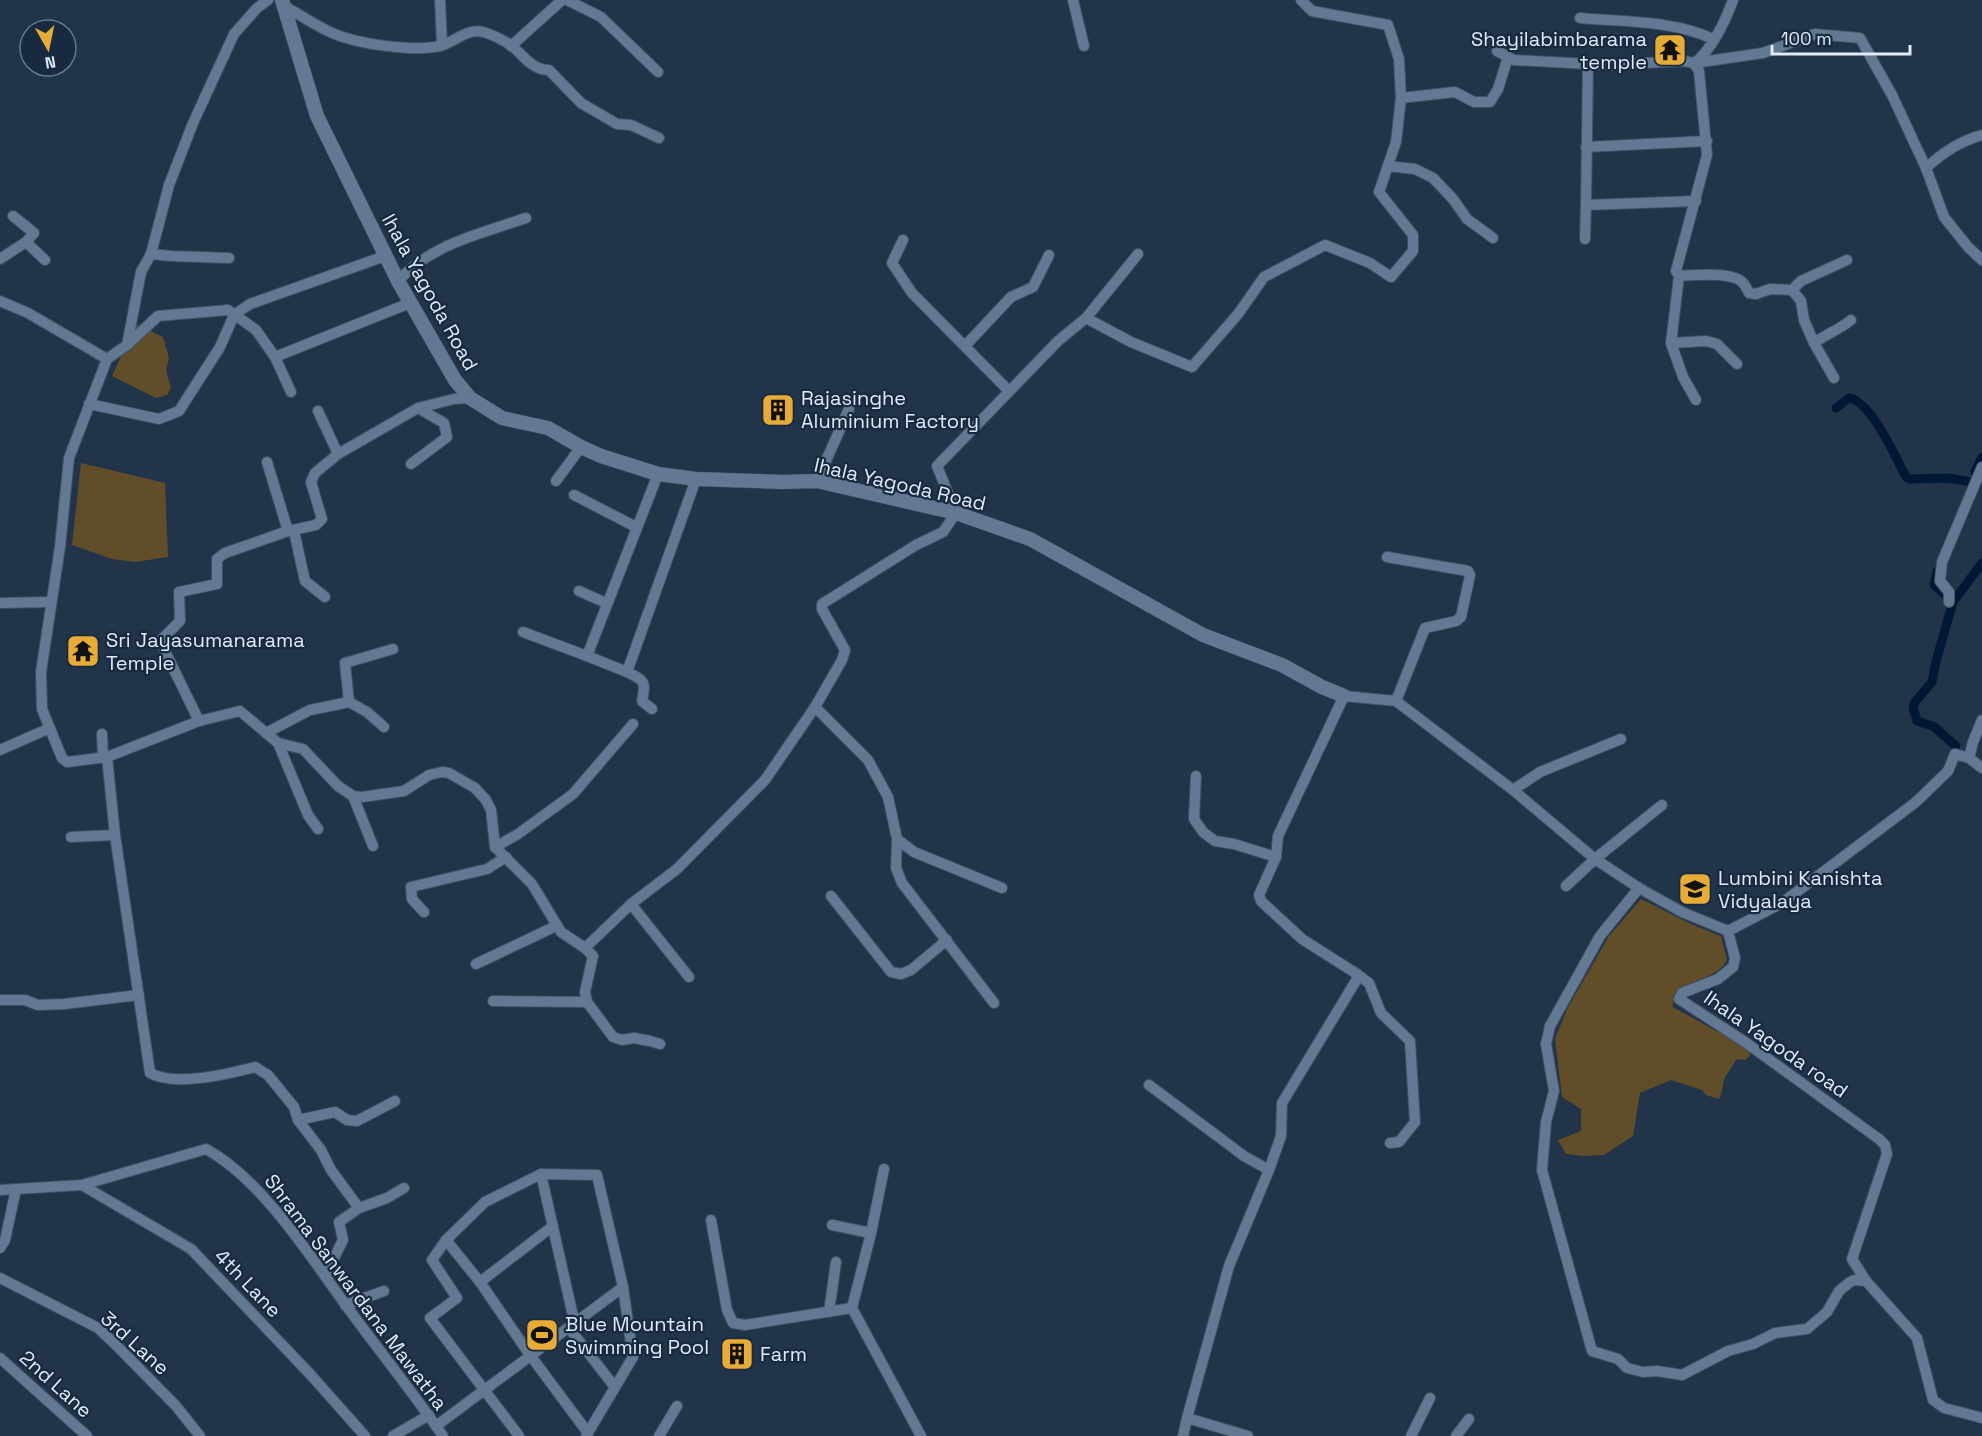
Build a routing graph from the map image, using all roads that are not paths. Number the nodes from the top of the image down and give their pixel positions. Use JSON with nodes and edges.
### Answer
{"nodes":[{"id":1,"x":268,"y":0,"type":"edge"},
{"id":2,"x":440,"y":0,"type":"edge"},
{"id":3,"x":562,"y":0,"type":"edge"},
{"id":4,"x":567,"y":0,"type":"edge"},
{"id":5,"x":1073,"y":0,"type":"edge"},
{"id":6,"x":1301,"y":0,"type":"edge"},
{"id":7,"x":1733,"y":0,"type":"edge"},
{"id":8,"x":283,"y":3,"type":"edge"},
{"id":9,"x":1580,"y":18,"type":"dead end"},
{"id":10,"x":1713,"y":39,"type":"junction"},
{"id":11,"x":442,"y":45,"type":"junction"},
{"id":12,"x":511,"y":46,"type":"junction"},
{"id":13,"x":1084,"y":46,"type":"dead end"},
{"id":14,"x":1497,"y":51,"type":"dead end"},
{"id":15,"x":1508,"y":57,"type":"junction"},
{"id":16,"x":1588,"y":63,"type":"junction"},
{"id":17,"x":1694,"y":63,"type":"junction"},
{"id":18,"x":658,"y":72,"type":"dead end"},
{"id":19,"x":1401,"y":98,"type":"junction"},
{"id":20,"x":1982,"y":135,"type":"edge"},
{"id":21,"x":659,"y":138,"type":"dead end"},
{"id":22,"x":1707,"y":141,"type":"junction"},
{"id":23,"x":1586,"y":147,"type":"junction"},
{"id":24,"x":1388,"y":166,"type":"junction"},
{"id":25,"x":1926,"y":168,"type":"junction"},
{"id":26,"x":1696,"y":201,"type":"junction"},
{"id":27,"x":1586,"y":205,"type":"junction"},
{"id":28,"x":12,"y":216,"type":"dead end"},
{"id":29,"x":526,"y":218,"type":"dead end"},
{"id":30,"x":1493,"y":238,"type":"dead end"},
{"id":31,"x":1584,"y":239,"type":"dead end"},
{"id":32,"x":903,"y":240,"type":"dead end"},
{"id":33,"x":26,"y":242,"type":"junction"},
{"id":34,"x":150,"y":254,"type":"junction"},
{"id":35,"x":1138,"y":254,"type":"dead end"},
{"id":36,"x":1048,"y":255,"type":"dead end"},
{"id":37,"x":385,"y":256,"type":"junction"},
{"id":38,"x":229,"y":258,"type":"dead end"},
{"id":39,"x":0,"y":259,"type":"edge"},
{"id":40,"x":45,"y":260,"type":"dead end"},
{"id":41,"x":1847,"y":260,"type":"dead end"},
{"id":42,"x":1982,"y":260,"type":"edge"},
{"id":43,"x":1679,"y":276,"type":"junction"},
{"id":44,"x":398,"y":281,"type":"junction"},
{"id":45,"x":1792,"y":290,"type":"junction"},
{"id":46,"x":0,"y":301,"type":"edge"},
{"id":47,"x":410,"y":303,"type":"junction"},
{"id":48,"x":234,"y":315,"type":"junction"},
{"id":49,"x":1086,"y":318,"type":"junction"},
{"id":50,"x":1851,"y":320,"type":"dead end"},
{"id":51,"x":1671,"y":343,"type":"junction"},
{"id":52,"x":1814,"y":343,"type":"junction"},
{"id":53,"x":127,"y":345,"type":"junction"},
{"id":54,"x":965,"y":346,"type":"junction"},
{"id":55,"x":275,"y":357,"type":"junction"},
{"id":56,"x":107,"y":359,"type":"junction"},
{"id":57,"x":1737,"y":364,"type":"dead end"},
{"id":58,"x":1834,"y":378,"type":"dead end"},
{"id":59,"x":1009,"y":391,"type":"junction"},
{"id":60,"x":291,"y":392,"type":"dead end"},
{"id":61,"x":470,"y":398,"type":"junction"},
{"id":62,"x":1696,"y":400,"type":"dead end"},
{"id":63,"x":89,"y":404,"type":"junction"},
{"id":64,"x":417,"y":408,"type":"junction"},
{"id":65,"x":849,"y":409,"type":"dead end"},
{"id":66,"x":318,"y":411,"type":"dead end"},
{"id":67,"x":581,"y":447,"type":"junction"},
{"id":68,"x":338,"y":454,"type":"junction"},
{"id":69,"x":267,"y":462,"type":"dead end"},
{"id":70,"x":411,"y":464,"type":"dead end"},
{"id":71,"x":1982,"y":468,"type":"edge"},
{"id":72,"x":658,"y":474,"type":"junction"},
{"id":73,"x":696,"y":479,"type":"junction"},
{"id":74,"x":556,"y":481,"type":"dead end"},
{"id":75,"x":817,"y":481,"type":"junction"},
{"id":76,"x":574,"y":495,"type":"dead end"},
{"id":77,"x":956,"y":513,"type":"junction"},
{"id":78,"x":636,"y":527,"type":"junction"},
{"id":79,"x":291,"y":531,"type":"junction"},
{"id":80,"x":1387,"y":556,"type":"dead end"},
{"id":81,"x":579,"y":591,"type":"dead end"},
{"id":82,"x":325,"y":597,"type":"dead end"},
{"id":83,"x":1949,"y":597,"type":"dead end"},
{"id":84,"x":51,"y":602,"type":"junction"},
{"id":85,"x":0,"y":603,"type":"edge"},
{"id":86,"x":606,"y":603,"type":"junction"},
{"id":87,"x":523,"y":632,"type":"dead end"},
{"id":88,"x":393,"y":649,"type":"dead end"},
{"id":89,"x":587,"y":656,"type":"junction"},
{"id":90,"x":627,"y":672,"type":"junction"},
{"id":91,"x":1344,"y":696,"type":"junction"},
{"id":92,"x":1396,"y":701,"type":"junction"},
{"id":93,"x":350,"y":702,"type":"junction"},
{"id":94,"x":815,"y":707,"type":"junction"},
{"id":95,"x":652,"y":709,"type":"dead end"},
{"id":96,"x":199,"y":720,"type":"junction"},
{"id":97,"x":1982,"y":720,"type":"edge"},
{"id":98,"x":633,"y":724,"type":"dead end"},
{"id":99,"x":384,"y":727,"type":"dead end"},
{"id":100,"x":50,"y":728,"type":"junction"},
{"id":101,"x":266,"y":733,"type":"junction"},
{"id":102,"x":102,"y":734,"type":"dead end"},
{"id":103,"x":1621,"y":738,"type":"dead end"},
{"id":104,"x":278,"y":742,"type":"junction"},
{"id":105,"x":0,"y":750,"type":"edge"},
{"id":106,"x":105,"y":757,"type":"junction"},
{"id":107,"x":1969,"y":758,"type":"junction"},
{"id":108,"x":1982,"y":768,"type":"edge"},
{"id":109,"x":1196,"y":776,"type":"dead end"},
{"id":110,"x":1513,"y":790,"type":"junction"},
{"id":111,"x":353,"y":796,"type":"junction"},
{"id":112,"x":1662,"y":804,"type":"dead end"},
{"id":113,"x":318,"y":829,"type":"dead end"},
{"id":114,"x":115,"y":835,"type":"junction"},
{"id":115,"x":71,"y":837,"type":"dead end"},
{"id":116,"x":897,"y":839,"type":"junction"},
{"id":117,"x":373,"y":846,"type":"dead end"},
{"id":118,"x":495,"y":847,"type":"junction"},
{"id":119,"x":506,"y":857,"type":"junction"},
{"id":120,"x":1276,"y":857,"type":"junction"},
{"id":121,"x":1595,"y":859,"type":"junction"},
{"id":122,"x":1566,"y":886,"type":"dead end"},
{"id":123,"x":1002,"y":888,"type":"dead end"},
{"id":124,"x":1639,"y":888,"type":"junction"},
{"id":125,"x":831,"y":896,"type":"dead end"},
{"id":126,"x":631,"y":904,"type":"junction"},
{"id":127,"x":424,"y":912,"type":"dead end"},
{"id":128,"x":556,"y":926,"type":"junction"},
{"id":129,"x":1728,"y":931,"type":"junction"},
{"id":130,"x":947,"y":940,"type":"junction"},
{"id":131,"x":585,"y":948,"type":"junction"},
{"id":132,"x":476,"y":964,"type":"dead end"},
{"id":133,"x":1357,"y":974,"type":"junction"},
{"id":134,"x":689,"y":977,"type":"dead end"},
{"id":135,"x":139,"y":995,"type":"junction"},
{"id":136,"x":0,"y":1000,"type":"edge"},
{"id":137,"x":493,"y":1001,"type":"dead end"},
{"id":138,"x":587,"y":1002,"type":"junction"},
{"id":139,"x":994,"y":1003,"type":"dead end"},
{"id":140,"x":660,"y":1044,"type":"dead end"},
{"id":141,"x":1149,"y":1085,"type":"dead end"},
{"id":142,"x":395,"y":1101,"type":"dead end"},
{"id":143,"x":298,"y":1120,"type":"junction"},
{"id":144,"x":1390,"y":1143,"type":"dead end"},
{"id":145,"x":884,"y":1168,"type":"dead end"},
{"id":146,"x":1269,"y":1170,"type":"junction"},
{"id":147,"x":541,"y":1174,"type":"junction"},
{"id":148,"x":82,"y":1185,"type":"junction"},
{"id":149,"x":404,"y":1188,"type":"dead end"},
{"id":150,"x":16,"y":1189,"type":"junction"},
{"id":151,"x":0,"y":1190,"type":"edge"},
{"id":152,"x":359,"y":1208,"type":"junction"},
{"id":153,"x":711,"y":1220,"type":"dead end"},
{"id":154,"x":832,"y":1225,"type":"dead end"},
{"id":155,"x":553,"y":1226,"type":"junction"},
{"id":156,"x":871,"y":1233,"type":"junction"},
{"id":157,"x":446,"y":1240,"type":"junction"},
{"id":158,"x":0,"y":1248,"type":"edge"},
{"id":159,"x":836,"y":1262,"type":"dead end"},
{"id":160,"x":325,"y":1276,"type":"junction"},
{"id":161,"x":0,"y":1278,"type":"edge"},
{"id":162,"x":1866,"y":1281,"type":"junction"},
{"id":163,"x":480,"y":1282,"type":"junction"},
{"id":164,"x":623,"y":1287,"type":"junction"},
{"id":165,"x":384,"y":1291,"type":"dead end"},
{"id":166,"x":345,"y":1305,"type":"junction"},
{"id":167,"x":852,"y":1308,"type":"junction"},
{"id":168,"x":829,"y":1312,"type":"junction"},
{"id":169,"x":572,"y":1326,"type":"junction"},
{"id":170,"x":530,"y":1355,"type":"junction"},
{"id":171,"x":0,"y":1358,"type":"edge"},
{"id":172,"x":614,"y":1386,"type":"junction"},
{"id":173,"x":484,"y":1392,"type":"junction"},
{"id":174,"x":1430,"y":1398,"type":"dead end"},
{"id":175,"x":677,"y":1406,"type":"dead end"},
{"id":176,"x":429,"y":1415,"type":"junction"},
{"id":177,"x":1187,"y":1418,"type":"junction"},
{"id":178,"x":1982,"y":1418,"type":"edge"},
{"id":179,"x":1469,"y":1419,"type":"dead end"},
{"id":180,"x":436,"y":1426,"type":"junction"},
{"id":181,"x":587,"y":1434,"type":"edge"},
{"id":182,"x":87,"y":1436,"type":"edge"},
{"id":183,"x":200,"y":1436,"type":"edge"},
{"id":184,"x":365,"y":1436,"type":"edge"},
{"id":185,"x":393,"y":1436,"type":"edge"},
{"id":186,"x":443,"y":1436,"type":"edge"},
{"id":187,"x":519,"y":1436,"type":"edge"},
{"id":188,"x":659,"y":1436,"type":"edge"},
{"id":189,"x":921,"y":1436,"type":"edge"},
{"id":190,"x":1183,"y":1436,"type":"edge"},
{"id":191,"x":1248,"y":1436,"type":"edge"},
{"id":192,"x":1411,"y":1436,"type":"edge"},
{"id":193,"x":1456,"y":1436,"type":"edge"}],
"edges":[{"from":1,"to":34,"type":"street"},
{"from":2,"to":11,"type":"street"},
{"from":3,"to":12,"type":"street"},
{"from":4,"to":18,"type":"street"},
{"from":5,"to":13,"type":"street"},
{"from":6,"to":19,"type":"street"},
{"from":7,"to":10,"type":"street"},
{"from":8,"to":11,"type":"street"},
{"from":8,"to":37,"type":"street","name":"Ihala Yagoda Road"},
{"from":9,"to":10,"type":"street"},
{"from":10,"to":17,"type":"street"},
{"from":11,"to":12,"type":"street"},
{"from":12,"to":21,"type":"street"},
{"from":14,"to":15,"type":"street"},
{"from":15,"to":16,"type":"street"},
{"from":15,"to":19,"type":"street"},
{"from":16,"to":17,"type":"street"},
{"from":16,"to":23,"type":"street"},
{"from":17,"to":22,"type":"street"},
{"from":17,"to":25,"type":"street"},
{"from":19,"to":24,"type":"street"},
{"from":20,"to":25,"type":"street"},
{"from":22,"to":23,"type":"street"},
{"from":22,"to":26,"type":"street"},
{"from":23,"to":27,"type":"street"},
{"from":24,"to":30,"type":"street"},
{"from":24,"to":49,"type":"street"},
{"from":25,"to":42,"type":"street"},
{"from":26,"to":27,"type":"street"},
{"from":26,"to":43,"type":"street"},
{"from":27,"to":31,"type":"street"},
{"from":28,"to":33,"type":"street"},
{"from":29,"to":44,"type":"street"},
{"from":32,"to":54,"type":"street"},
{"from":33,"to":39,"type":"street"},
{"from":33,"to":40,"type":"street"},
{"from":34,"to":38,"type":"street"},
{"from":34,"to":53,"type":"street"},
{"from":35,"to":49,"type":"street"},
{"from":36,"to":54,"type":"street"},
{"from":37,"to":44,"type":"street","name":"Ihala Yagoda Road"},
{"from":37,"to":48,"type":"street"},
{"from":41,"to":45,"type":"street"},
{"from":43,"to":45,"type":"street"},
{"from":43,"to":51,"type":"street"},
{"from":44,"to":47,"type":"street","name":"Ihala Yagoda Road"},
{"from":45,"to":52,"type":"street"},
{"from":46,"to":56,"type":"street"},
{"from":47,"to":55,"type":"street"},
{"from":47,"to":61,"type":"street","name":"Ihala Yagoda Road"},
{"from":48,"to":53,"type":"street"},
{"from":48,"to":55,"type":"street"},
{"from":48,"to":63,"type":"street"},
{"from":49,"to":59,"type":"street"},
{"from":50,"to":52,"type":"street"},
{"from":51,"to":57,"type":"street"},
{"from":51,"to":62,"type":"street"},
{"from":52,"to":58,"type":"street"},
{"from":53,"to":56,"type":"street"},
{"from":54,"to":59,"type":"street"},
{"from":55,"to":60,"type":"street"},
{"from":56,"to":63,"type":"street"},
{"from":59,"to":77,"type":"street"},
{"from":61,"to":64,"type":"street"},
{"from":61,"to":67,"type":"street","name":"Ihala Yagoda Road"},
{"from":63,"to":84,"type":"street"},
{"from":64,"to":68,"type":"street"},
{"from":64,"to":70,"type":"street"},
{"from":65,"to":75,"type":"street"},
{"from":66,"to":68,"type":"street"},
{"from":67,"to":72,"type":"street","name":"Ihala Yagoda Road"},
{"from":67,"to":74,"type":"street"},
{"from":68,"to":79,"type":"street"},
{"from":69,"to":79,"type":"street"},
{"from":71,"to":83,"type":"street"},
{"from":72,"to":73,"type":"street","name":"Ihala Yagoda Road"},
{"from":72,"to":78,"type":"street"},
{"from":73,"to":75,"type":"street","name":"Ihala Yagoda Road"},
{"from":73,"to":90,"type":"street"},
{"from":75,"to":77,"type":"street","name":"Ihala Yagoda Road"},
{"from":76,"to":78,"type":"street"},
{"from":77,"to":91,"type":"street","name":"Ihala Yagoda Road"},
{"from":77,"to":94,"type":"street"},
{"from":78,"to":86,"type":"street"},
{"from":79,"to":82,"type":"street"},
{"from":79,"to":96,"type":"street"},
{"from":80,"to":92,"type":"street"},
{"from":81,"to":86,"type":"street"},
{"from":84,"to":85,"type":"street"},
{"from":84,"to":100,"type":"street"},
{"from":86,"to":89,"type":"street"},
{"from":87,"to":89,"type":"street"},
{"from":88,"to":93,"type":"street"},
{"from":89,"to":90,"type":"street"},
{"from":90,"to":95,"type":"street"},
{"from":91,"to":92,"type":"street"},
{"from":91,"to":120,"type":"street"},
{"from":92,"to":110,"type":"street"},
{"from":93,"to":99,"type":"street"},
{"from":93,"to":101,"type":"street"},
{"from":94,"to":116,"type":"street"},
{"from":94,"to":126,"type":"street"},
{"from":96,"to":101,"type":"street"},
{"from":96,"to":106,"type":"street"},
{"from":97,"to":107,"type":"street"},
{"from":98,"to":118,"type":"street"},
{"from":100,"to":105,"type":"street"},
{"from":100,"to":106,"type":"street"},
{"from":101,"to":104,"type":"street"},
{"from":102,"to":106,"type":"street"},
{"from":103,"to":110,"type":"street"},
{"from":104,"to":111,"type":"street"},
{"from":104,"to":113,"type":"street"},
{"from":106,"to":114,"type":"street"},
{"from":107,"to":108,"type":"street"},
{"from":107,"to":129,"type":"street"},
{"from":109,"to":120,"type":"street"},
{"from":110,"to":121,"type":"street"},
{"from":111,"to":117,"type":"street"},
{"from":111,"to":118,"type":"street"},
{"from":112,"to":121,"type":"street"},
{"from":114,"to":115,"type":"street"},
{"from":114,"to":135,"type":"street"},
{"from":116,"to":123,"type":"street"},
{"from":116,"to":130,"type":"street"},
{"from":118,"to":119,"type":"street"},
{"from":119,"to":127,"type":"street"},
{"from":119,"to":128,"type":"street"},
{"from":120,"to":133,"type":"street"},
{"from":121,"to":122,"type":"street"},
{"from":121,"to":124,"type":"street"},
{"from":124,"to":129,"type":"street"},
{"from":124,"to":162,"type":"street"},
{"from":125,"to":130,"type":"street"},
{"from":126,"to":131,"type":"street"},
{"from":126,"to":134,"type":"street"},
{"from":128,"to":131,"type":"street"},
{"from":128,"to":132,"type":"street"},
{"from":129,"to":162,"type":"street","name":"Ihala Yagoda road"},
{"from":130,"to":139,"type":"street"},
{"from":131,"to":138,"type":"street"},
{"from":133,"to":144,"type":"street"},
{"from":133,"to":146,"type":"street"},
{"from":135,"to":136,"type":"street"},
{"from":135,"to":143,"type":"street"},
{"from":137,"to":138,"type":"street"},
{"from":138,"to":140,"type":"street"},
{"from":141,"to":146,"type":"street"},
{"from":142,"to":143,"type":"street"},
{"from":143,"to":152,"type":"street"},
{"from":145,"to":156,"type":"street"},
{"from":146,"to":177,"type":"street"},
{"from":147,"to":155,"type":"street"},
{"from":147,"to":157,"type":"street"},
{"from":147,"to":164,"type":"street"},
{"from":148,"to":150,"type":"street","name":"Shrama Sanwardana Mawatha"},
{"from":148,"to":160,"type":"street","name":"Shrama Sanwardana Mawatha"},
{"from":148,"to":184,"type":"street","name":"4th Lane"},
{"from":149,"to":152,"type":"street"},
{"from":150,"to":151,"type":"street","name":"Shrama Sanwardana Mawatha"},
{"from":150,"to":158,"type":"street"},
{"from":152,"to":160,"type":"street"},
{"from":153,"to":168,"type":"street"},
{"from":154,"to":156,"type":"street"},
{"from":155,"to":163,"type":"street"},
{"from":155,"to":169,"type":"street"},
{"from":156,"to":167,"type":"street"},
{"from":157,"to":163,"type":"street"},
{"from":157,"to":173,"type":"street"},
{"from":159,"to":168,"type":"street"},
{"from":160,"to":166,"type":"street","name":"Shrama Sanwardana Mawatha"},
{"from":161,"to":183,"type":"street","name":"3rd Lane"},
{"from":162,"to":178,"type":"street","name":"Ihala Yagoda road"},
{"from":163,"to":170,"type":"street"},
{"from":164,"to":169,"type":"street"},
{"from":164,"to":172,"type":"street"},
{"from":165,"to":166,"type":"street"},
{"from":166,"to":176,"type":"street","name":"Shrama Sanwardana Mawatha"},
{"from":167,"to":168,"type":"street"},
{"from":167,"to":189,"type":"street"},
{"from":169,"to":170,"type":"street"},
{"from":169,"to":172,"type":"street"},
{"from":170,"to":173,"type":"street"},
{"from":170,"to":181,"type":"street"},
{"from":171,"to":182,"type":"street","name":"2nd Lane"},
{"from":172,"to":181,"type":"street"},
{"from":173,"to":180,"type":"street"},
{"from":173,"to":187,"type":"street"},
{"from":174,"to":192,"type":"street"},
{"from":175,"to":188,"type":"street"},
{"from":176,"to":180,"type":"street","name":"Shrama Sanwardana Mawatha"},
{"from":176,"to":185,"type":"street"},
{"from":177,"to":190,"type":"street"},
{"from":177,"to":191,"type":"street"},
{"from":179,"to":193,"type":"street"},
{"from":180,"to":186,"type":"street","name":"Shrama Sanwardana Mawatha"}]}
